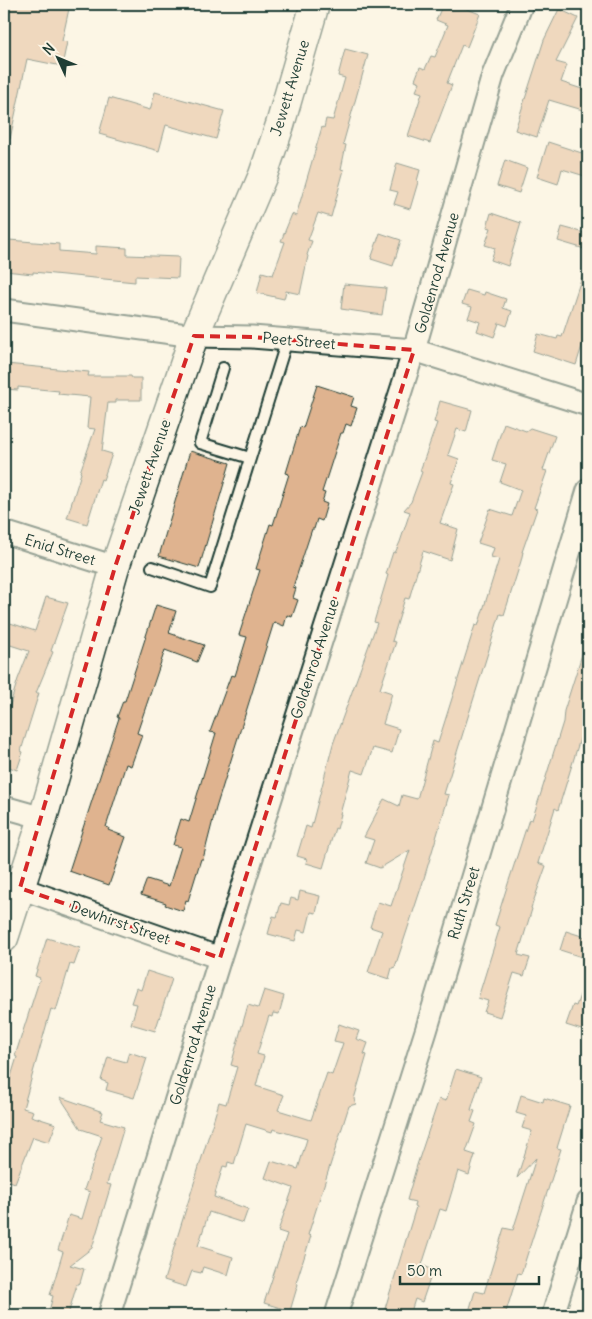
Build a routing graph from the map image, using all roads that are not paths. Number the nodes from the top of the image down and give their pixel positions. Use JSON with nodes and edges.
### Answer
{"nodes":[{"id":1,"x":315,"y":4,"type":"edge"},
{"id":2,"x":522,"y":4,"type":"edge"},
{"id":3,"x":4,"y":310,"type":"edge"},
{"id":4,"x":194,"y":336,"type":"junction"},
{"id":5,"x":287,"y":340,"type":"junction"},
{"id":6,"x":414,"y":350,"type":"junction"},
{"id":7,"x":223,"y":368,"type":"dead end"},
{"id":8,"x":588,"y":405,"type":"edge"},
{"id":9,"x":250,"y":458,"type":"junction"},
{"id":10,"x":588,"y":490,"type":"edge"},
{"id":11,"x":4,"y":532,"type":"edge"},
{"id":12,"x":115,"y":567,"type":"junction"},
{"id":13,"x":152,"y":567,"type":"dead end"},
{"id":14,"x":4,"y":806,"type":"edge"},
{"id":15,"x":43,"y":818,"type":"junction"},
{"id":16,"x":20,"y":888,"type":"junction"},
{"id":17,"x":4,"y":938,"type":"edge"},
{"id":18,"x":220,"y":958,"type":"junction"},
{"id":19,"x":588,"y":1202,"type":"edge"},
{"id":20,"x":109,"y":1315,"type":"edge"},
{"id":21,"x":336,"y":1315,"type":"edge"},
{"id":22,"x":553,"y":1315,"type":"edge"}],
"edges":[{"from":1,"to":4,"type":"main road","name":"Jewett Avenue"},
{"from":2,"to":6,"type":"street","name":"Goldenrod Avenue"},
{"from":3,"to":4,"type":"street","name":"Peet Street"},
{"from":4,"to":5,"type":"street","name":"Peet Street"},
{"from":4,"to":12,"type":"main road","name":"Jewett Avenue"},
{"from":5,"to":6,"type":"street","name":"Peet Street"},
{"from":5,"to":9,"type":"lane"},
{"from":6,"to":8,"type":"street","name":"Peet Street"},
{"from":6,"to":18,"type":"street","name":"Goldenrod Avenue"},
{"from":7,"to":9,"type":"lane"},
{"from":9,"to":13,"type":"lane"},
{"from":10,"to":21,"type":"street","name":"Ruth Street"},
{"from":11,"to":12,"type":"street","name":"Enid Street"},
{"from":12,"to":15,"type":"main road","name":"Jewett Avenue"},
{"from":14,"to":15,"type":"street"},
{"from":15,"to":16,"type":"main road","name":"Jewett Avenue"},
{"from":16,"to":17,"type":"main road","name":"Jewett Avenue"},
{"from":16,"to":18,"type":"street","name":"Dewhirst Street"},
{"from":18,"to":20,"type":"street","name":"Goldenrod Avenue"},
{"from":19,"to":22,"type":"street"}]}
